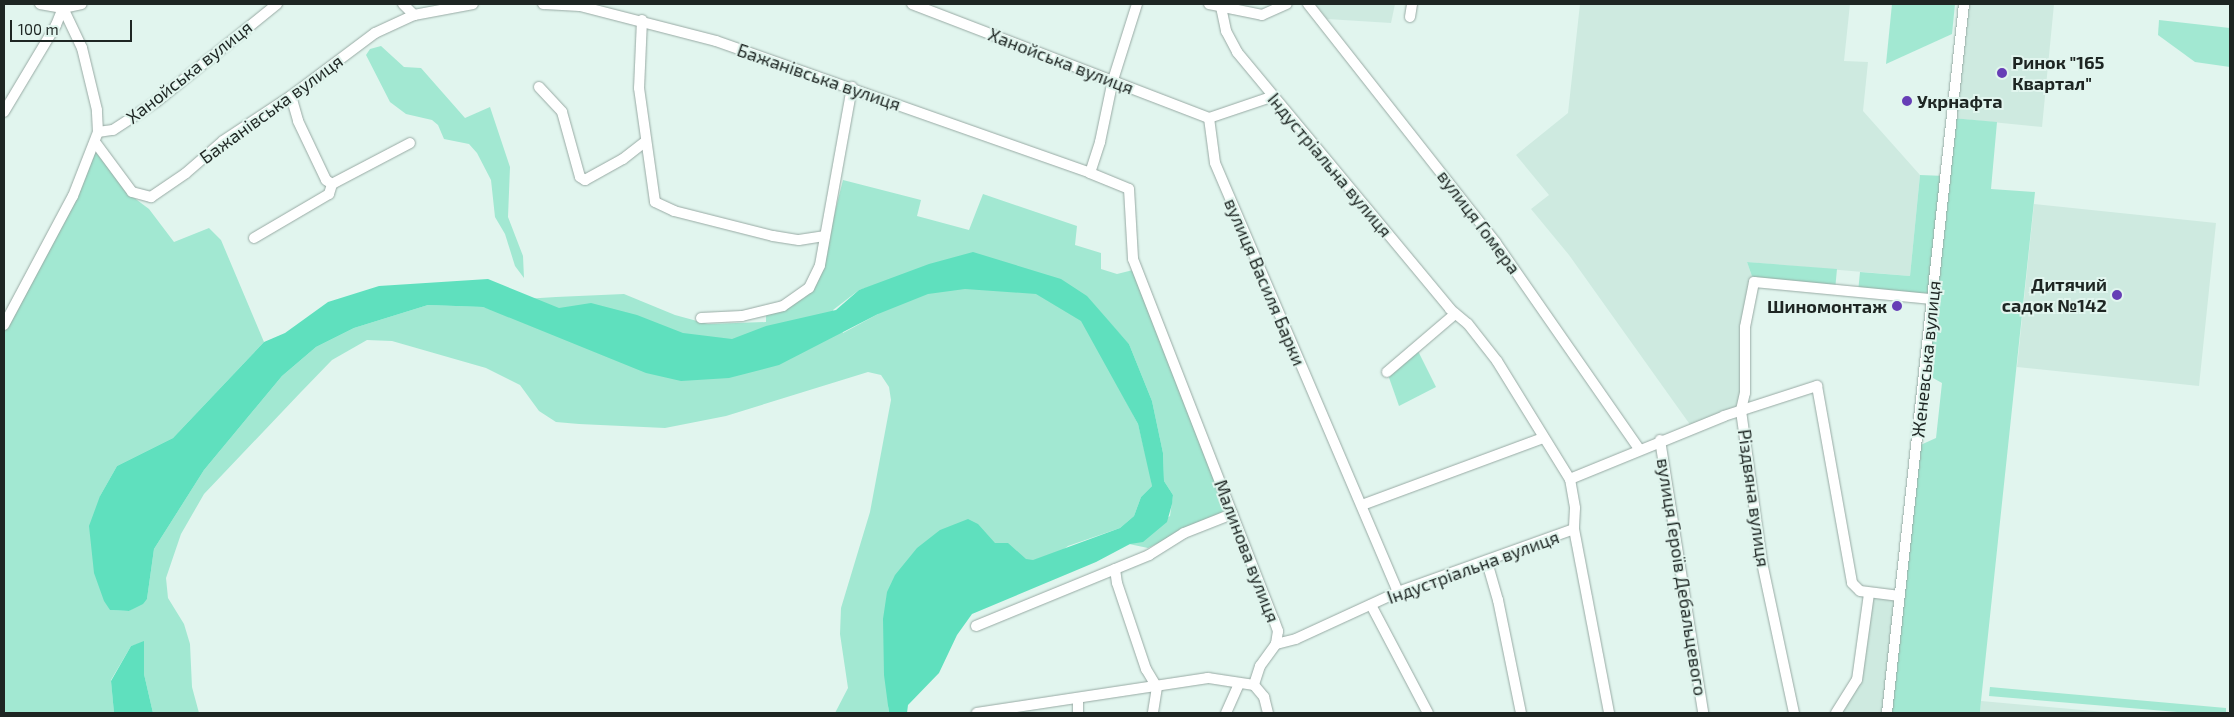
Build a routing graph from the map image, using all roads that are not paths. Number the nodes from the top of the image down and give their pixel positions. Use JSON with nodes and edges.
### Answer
{"nodes":[{"id":1,"x":40,"y":4,"type":"edge"},
{"id":2,"x":82,"y":4,"type":"edge"},
{"id":3,"x":276,"y":4,"type":"edge"},
{"id":4,"x":403,"y":4,"type":"edge"},
{"id":5,"x":473,"y":4,"type":"edge"},
{"id":6,"x":543,"y":4,"type":"edge"},
{"id":7,"x":912,"y":4,"type":"edge"},
{"id":8,"x":1137,"y":4,"type":"edge"},
{"id":9,"x":1209,"y":4,"type":"edge"},
{"id":10,"x":1287,"y":4,"type":"edge"},
{"id":11,"x":1308,"y":4,"type":"edge"},
{"id":12,"x":1412,"y":4,"type":"edge"},
{"id":13,"x":1964,"y":4,"type":"edge"},
{"id":14,"x":580,"y":5,"type":"edge"},
{"id":15,"x":1222,"y":7,"type":"junction"},
{"id":16,"x":63,"y":8,"type":"junction"},
{"id":17,"x":414,"y":15,"type":"junction"},
{"id":18,"x":1410,"y":17,"type":"dead end"},
{"id":19,"x":642,"y":20,"type":"junction"},
{"id":20,"x":1113,"y":80,"type":"junction"},
{"id":21,"x":539,"y":86,"type":"dead end"},
{"id":22,"x":852,"y":87,"type":"junction"},
{"id":23,"x":291,"y":96,"type":"junction"},
{"id":24,"x":1274,"y":96,"type":"junction"},
{"id":25,"x":4,"y":112,"type":"edge"},
{"id":26,"x":1209,"y":118,"type":"junction"},
{"id":27,"x":97,"y":137,"type":"junction"},
{"id":28,"x":646,"y":141,"type":"junction"},
{"id":29,"x":410,"y":143,"type":"dead end"},
{"id":30,"x":1090,"y":172,"type":"junction"},
{"id":31,"x":332,"y":184,"type":"junction"},
{"id":32,"x":824,"y":236,"type":"junction"},
{"id":33,"x":254,"y":238,"type":"dead end"},
{"id":34,"x":1932,"y":299,"type":"junction"},
{"id":35,"x":1455,"y":314,"type":"junction"},
{"id":36,"x":701,"y":318,"type":"dead end"},
{"id":37,"x":4,"y":325,"type":"edge"},
{"id":38,"x":1387,"y":372,"type":"dead end"},
{"id":39,"x":1740,"y":410,"type":"junction"},
{"id":40,"x":1543,"y":438,"type":"junction"},
{"id":41,"x":1660,"y":440,"type":"junction"},
{"id":42,"x":1639,"y":449,"type":"junction"},
{"id":43,"x":1570,"y":479,"type":"junction"},
{"id":44,"x":1362,"y":505,"type":"junction"},
{"id":45,"x":1232,"y":514,"type":"junction"},
{"id":46,"x":1574,"y":529,"type":"junction"},
{"id":47,"x":1487,"y":562,"type":"junction"},
{"id":48,"x":1115,"y":569,"type":"junction"},
{"id":49,"x":1398,"y":592,"type":"junction"},
{"id":50,"x":1869,"y":593,"type":"junction"},
{"id":51,"x":1900,"y":596,"type":"junction"},
{"id":52,"x":1371,"y":605,"type":"junction"},
{"id":53,"x":976,"y":626,"type":"dead end"},
{"id":54,"x":1276,"y":644,"type":"junction"},
{"id":55,"x":1239,"y":684,"type":"junction"},
{"id":56,"x":1254,"y":685,"type":"junction"},
{"id":57,"x":1156,"y":687,"type":"junction"},
{"id":58,"x":1078,"y":700,"type":"junction"},
{"id":59,"x":1032,"y":710,"type":"edge"},
{"id":60,"x":977,"y":713,"type":"edge"},
{"id":61,"x":1078,"y":713,"type":"edge"},
{"id":62,"x":1153,"y":713,"type":"edge"},
{"id":63,"x":1226,"y":713,"type":"edge"},
{"id":64,"x":1268,"y":713,"type":"edge"},
{"id":65,"x":1428,"y":713,"type":"edge"},
{"id":66,"x":1521,"y":713,"type":"edge"},
{"id":67,"x":1609,"y":713,"type":"edge"},
{"id":68,"x":1704,"y":713,"type":"edge"},
{"id":69,"x":1794,"y":713,"type":"edge"},
{"id":70,"x":1836,"y":713,"type":"edge"},
{"id":71,"x":1887,"y":713,"type":"edge"}],
"edges":[{"from":1,"to":16,"type":"street"},
{"from":2,"to":16,"type":"street"},
{"from":3,"to":27,"type":"street","name":"Ханойська вулиця"},
{"from":4,"to":17,"type":"street"},
{"from":5,"to":17,"type":"street","name":"Бажанівська вулиця"},
{"from":6,"to":14,"type":"street","name":"Бажанівська вулиця"},
{"from":7,"to":20,"type":"street","name":"Ханойська вулиця"},
{"from":8,"to":20,"type":"street"},
{"from":9,"to":15,"type":"street"},
{"from":10,"to":15,"type":"street"},
{"from":11,"to":42,"type":"street","name":"вулиця Гомера"},
{"from":12,"to":18,"type":"street"},
{"from":13,"to":34,"type":"street","name":"Женевська вулиця"},
{"from":14,"to":19,"type":"street","name":"Бажанівська вулиця"},
{"from":15,"to":24,"type":"street","name":"Індустріальна вулиця"},
{"from":16,"to":25,"type":"street"},
{"from":16,"to":27,"type":"street"},
{"from":17,"to":23,"type":"street","name":"Бажанівська вулиця"},
{"from":19,"to":22,"type":"street","name":"Бажанівська вулиця"},
{"from":19,"to":28,"type":"street"},
{"from":20,"to":26,"type":"street","name":"Ханойська вулиця"},
{"from":20,"to":30,"type":"street"},
{"from":21,"to":28,"type":"street"},
{"from":22,"to":30,"type":"street","name":"Бажанівська вулиця"},
{"from":22,"to":32,"type":"street"},
{"from":23,"to":27,"type":"street","name":"Бажанівська вулиця"},
{"from":23,"to":31,"type":"street"},
{"from":24,"to":26,"type":"street"},
{"from":24,"to":35,"type":"street","name":"Індустріальна вулиця"},
{"from":26,"to":44,"type":"street","name":"вулиця Василя Барки"},
{"from":27,"to":37,"type":"street"},
{"from":28,"to":32,"type":"street"},
{"from":29,"to":31,"type":"street"},
{"from":30,"to":45,"type":"street","name":"Малинова вулиця"},
{"from":31,"to":33,"type":"street"},
{"from":32,"to":36,"type":"street"},
{"from":34,"to":39,"type":"street","name":"Різдвяна вулиця"},
{"from":34,"to":51,"type":"street","name":"Женевська вулиця"},
{"from":35,"to":38,"type":"street"},
{"from":35,"to":40,"type":"street","name":"Індустріальна вулиця"},
{"from":39,"to":41,"type":"street"},
{"from":39,"to":50,"type":"street"},
{"from":39,"to":69,"type":"street","name":"Різдвяна вулиця"},
{"from":40,"to":43,"type":"street","name":"Індустріальна вулиця"},
{"from":40,"to":44,"type":"street"},
{"from":41,"to":42,"type":"street"},
{"from":41,"to":68,"type":"street","name":"вулиця Героїв Дебальцевого"},
{"from":42,"to":43,"type":"street"},
{"from":43,"to":46,"type":"street","name":"Індустріальна вулиця"},
{"from":44,"to":49,"type":"street","name":"вулиця Василя Барки"},
{"from":45,"to":48,"type":"street"},
{"from":45,"to":54,"type":"street","name":"Малинова вулиця"},
{"from":46,"to":47,"type":"street","name":"Індустріальна вулиця"},
{"from":46,"to":67,"type":"street"},
{"from":47,"to":49,"type":"street","name":"Індустріальна вулиця"},
{"from":47,"to":66,"type":"street"},
{"from":48,"to":53,"type":"street"},
{"from":48,"to":57,"type":"street"},
{"from":49,"to":52,"type":"street","name":"Індустріальна вулиця"},
{"from":50,"to":51,"type":"street"},
{"from":50,"to":70,"type":"street"},
{"from":51,"to":71,"type":"street","name":"Женевська вулиця"},
{"from":52,"to":54,"type":"street","name":"Індустріальна вулиця"},
{"from":52,"to":65,"type":"street"},
{"from":54,"to":56,"type":"street","name":"Малинова вулиця"},
{"from":55,"to":56,"type":"street"},
{"from":55,"to":57,"type":"street"},
{"from":55,"to":63,"type":"street"},
{"from":56,"to":64,"type":"street"},
{"from":57,"to":58,"type":"street"},
{"from":57,"to":62,"type":"street"},
{"from":58,"to":59,"type":"street"},
{"from":58,"to":61,"type":"street"},
{"from":59,"to":60,"type":"street"}]}
